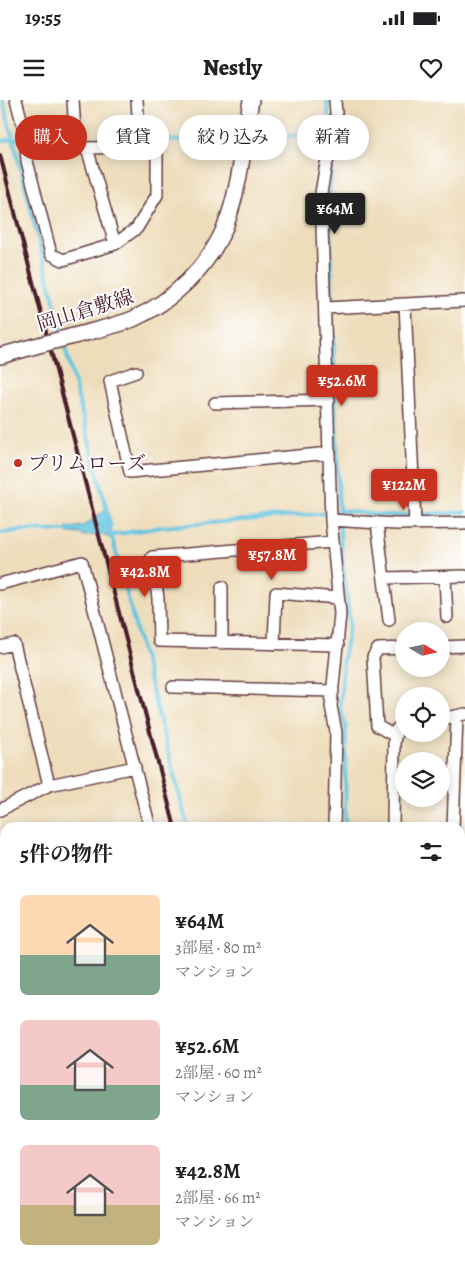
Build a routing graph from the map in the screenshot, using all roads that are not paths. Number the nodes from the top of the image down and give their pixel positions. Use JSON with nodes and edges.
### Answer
{"nodes":[{"id":1,"x":16,"y":100,"type":"edge"},
{"id":2,"x":73,"y":100,"type":"edge"},
{"id":3,"x":137,"y":100,"type":"edge"},
{"id":4,"x":251,"y":100,"type":"edge"},
{"id":5,"x":335,"y":100,"type":"edge"},
{"id":6,"x":20,"y":115,"type":"edge"},
{"id":7,"x":75,"y":115,"type":"edge"},
{"id":8,"x":138,"y":115,"type":"edge"},
{"id":9,"x":27,"y":160,"type":"edge"},
{"id":10,"x":84,"y":160,"type":"edge"},
{"id":11,"x":157,"y":160,"type":"edge"},
{"id":12,"x":115,"y":244,"type":"junction"},
{"id":13,"x":465,"y":301,"type":"edge"},
{"id":14,"x":405,"y":304,"type":"junction"},
{"id":15,"x":330,"y":308,"type":"junction"},
{"id":16,"x":0,"y":356,"type":"edge"},
{"id":17,"x":136,"y":372,"type":"dead end"},
{"id":18,"x":329,"y":400,"type":"junction"},
{"id":19,"x":215,"y":403,"type":"dead end"},
{"id":20,"x":330,"y":453,"type":"junction"},
{"id":21,"x":334,"y":516,"type":"junction"},
{"id":22,"x":415,"y":521,"type":"junction"},
{"id":23,"x":378,"y":523,"type":"junction"},
{"id":24,"x":465,"y":523,"type":"edge"},
{"id":25,"x":332,"y":542,"type":"junction"},
{"id":26,"x":465,"y":576,"type":"edge"},
{"id":27,"x":445,"y":577,"type":"junction"},
{"id":28,"x":384,"y":578,"type":"junction"},
{"id":29,"x":0,"y":584,"type":"edge"},
{"id":30,"x":222,"y":587,"type":"dead end"},
{"id":31,"x":338,"y":598,"type":"junction"},
{"id":32,"x":447,"y":617,"type":"dead end"},
{"id":33,"x":389,"y":620,"type":"dead end"},
{"id":34,"x":222,"y":643,"type":"junction"},
{"id":35,"x":274,"y":644,"type":"junction"},
{"id":36,"x":0,"y":646,"type":"edge"},
{"id":37,"x":338,"y":646,"type":"junction"},
{"id":38,"x":465,"y":646,"type":"edge"},
{"id":39,"x":450,"y":647,"type":"edge"},
{"id":40,"x":395,"y":648,"type":"edge"},
{"id":41,"x":173,"y":687,"type":"dead end"},
{"id":42,"x":333,"y":691,"type":"junction"},
{"id":43,"x":461,"y":715,"type":"edge"},
{"id":44,"x":395,"y":731,"type":"edge"},
{"id":45,"x":399,"y":742,"type":"edge"},
{"id":46,"x":135,"y":767,"type":"junction"},
{"id":47,"x":49,"y":785,"type":"junction"},
{"id":48,"x":0,"y":810,"type":"edge"},
{"id":49,"x":149,"y":822,"type":"edge"},
{"id":50,"x":334,"y":822,"type":"edge"},
{"id":51,"x":393,"y":822,"type":"edge"},
{"id":52,"x":453,"y":822,"type":"edge"}],
"edges":[{"from":1,"to":6,"type":"street"},
{"from":2,"to":7,"type":"street"},
{"from":3,"to":8,"type":"street"},
{"from":4,"to":16,"type":"main road","name":"岡山倉敷線","bridge":true},
{"from":5,"to":15,"type":"street"},
{"from":9,"to":12,"type":"street"},
{"from":10,"to":12,"type":"street"},
{"from":11,"to":12,"type":"street"},
{"from":13,"to":14,"type":"street"},
{"from":14,"to":15,"type":"street"},
{"from":14,"to":22,"type":"street"},
{"from":15,"to":18,"type":"street"},
{"from":17,"to":20,"type":"street"},
{"from":18,"to":19,"type":"street"},
{"from":18,"to":20,"type":"street"},
{"from":20,"to":21,"type":"street"},
{"from":21,"to":23,"type":"street"},
{"from":21,"to":25,"type":"street"},
{"from":22,"to":23,"type":"street"},
{"from":22,"to":24,"type":"street"},
{"from":23,"to":28,"type":"street"},
{"from":25,"to":31,"type":"street"},
{"from":25,"to":34,"type":"street"},
{"from":26,"to":27,"type":"street"},
{"from":27,"to":28,"type":"street"},
{"from":27,"to":32,"type":"street"},
{"from":28,"to":33,"type":"street"},
{"from":29,"to":46,"type":"street"},
{"from":30,"to":34,"type":"street"},
{"from":31,"to":35,"type":"street"},
{"from":31,"to":37,"type":"street"},
{"from":34,"to":35,"type":"street"},
{"from":35,"to":37,"type":"street"},
{"from":36,"to":47,"type":"street"},
{"from":37,"to":42,"type":"street"},
{"from":38,"to":39,"type":"street"},
{"from":40,"to":44,"type":"street"},
{"from":41,"to":42,"type":"street"},
{"from":42,"to":50,"type":"street"},
{"from":43,"to":52,"type":"street"},
{"from":45,"to":51,"type":"street"},
{"from":46,"to":47,"type":"street"},
{"from":46,"to":49,"type":"street"},
{"from":47,"to":48,"type":"street"}]}
